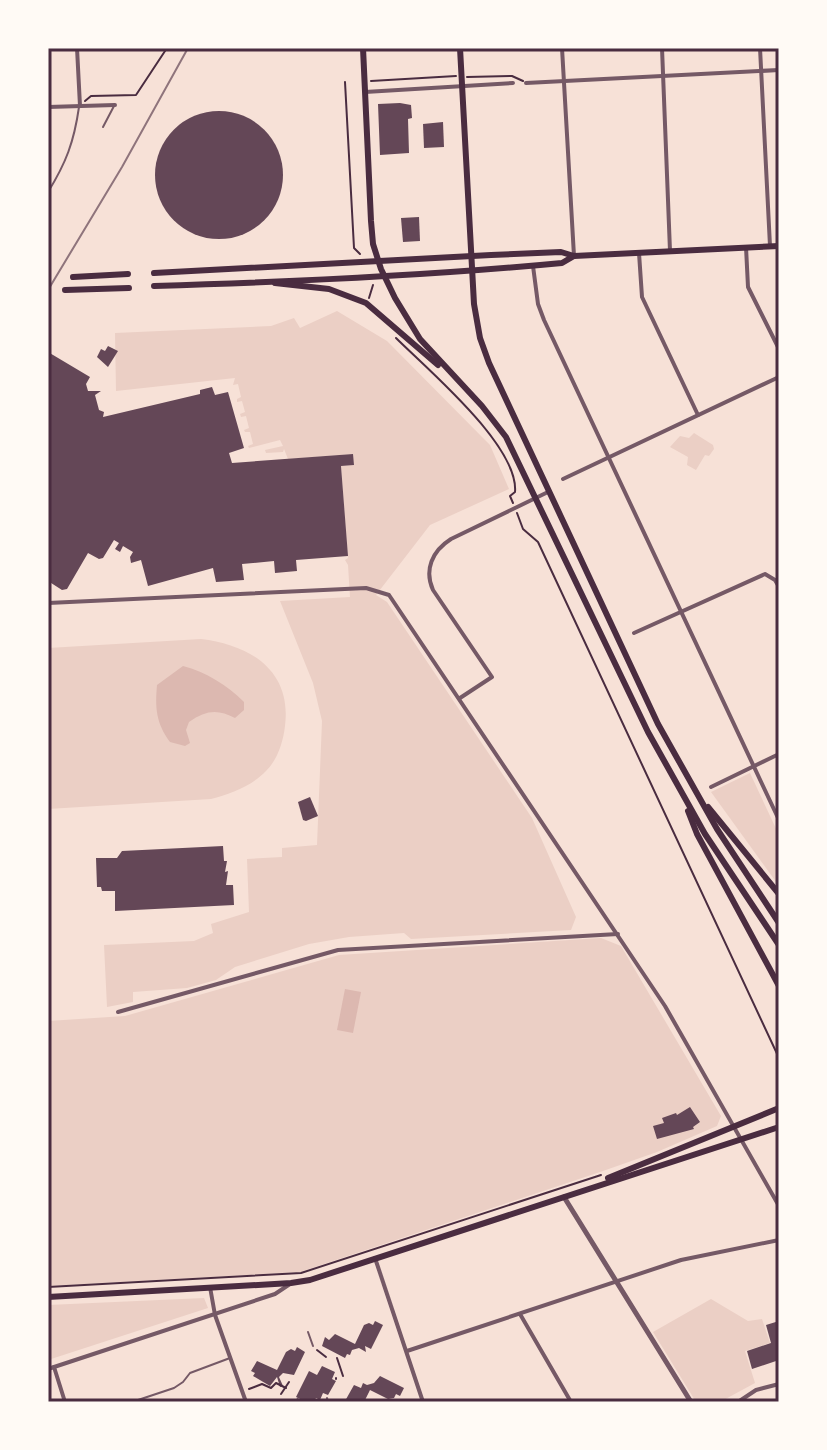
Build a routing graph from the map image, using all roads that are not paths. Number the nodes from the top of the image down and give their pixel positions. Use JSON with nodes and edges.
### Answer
{"nodes":[{"id":1,"x":77,"y":48,"type":"edge"},
{"id":2,"x":363,"y":48,"type":"edge"},
{"id":3,"x":460,"y":48,"type":"edge"},
{"id":4,"x":562,"y":48,"type":"edge"},
{"id":5,"x":662,"y":48,"type":"edge"},
{"id":6,"x":760,"y":48,"type":"edge"},
{"id":7,"x":761,"y":70,"type":"junction"},
{"id":8,"x":779,"y":70,"type":"edge"},
{"id":9,"x":663,"y":77,"type":"junction"},
{"id":10,"x":563,"y":81,"type":"junction"},
{"id":11,"x":513,"y":83,"type":"dead end"},
{"id":12,"x":526,"y":83,"type":"road end"},
{"id":13,"x":462,"y":87,"type":"junction"},
{"id":14,"x":365,"y":92,"type":"junction"},
{"id":15,"x":115,"y":105,"type":"joint"},
{"id":16,"x":82,"y":106,"type":"junction"},
{"id":17,"x":48,"y":107,"type":"edge"},
{"id":18,"x":103,"y":127,"type":"dead end"},
{"id":19,"x":48,"y":192,"type":"edge"},
{"id":20,"x":770,"y":246,"type":"junction"},
{"id":21,"x":779,"y":246,"type":"edge"},
{"id":22,"x":746,"y":247,"type":"junction"},
{"id":23,"x":670,"y":251,"type":"junction"},
{"id":24,"x":639,"y":253,"type":"junction"},
{"id":25,"x":471,"y":256,"type":"junction"},
{"id":26,"x":574,"y":256,"type":"junction"},
{"id":27,"x":378,"y":260,"type":"junction"},
{"id":28,"x":533,"y":266,"type":"junction"},
{"id":29,"x":472,"y":271,"type":"junction"},
{"id":30,"x":154,"y":273,"type":"dead end"},
{"id":31,"x":128,"y":274,"type":"dead end"},
{"id":32,"x":73,"y":277,"type":"dead end"},
{"id":33,"x":384,"y":277,"type":"junction"},
{"id":34,"x":275,"y":283,"type":"junction"},
{"id":35,"x":154,"y":286,"type":"dead end"},
{"id":36,"x":129,"y":288,"type":"dead end"},
{"id":37,"x":65,"y":290,"type":"dead end"},
{"id":38,"x":779,"y":349,"type":"edge"},
{"id":39,"x":779,"y":377,"type":"edge"},
{"id":40,"x":460,"y":383,"type":"junction"},
{"id":41,"x":698,"y":415,"type":"junction"},
{"id":42,"x":608,"y":457,"type":"junction"},
{"id":43,"x":563,"y":479,"type":"dead end"},
{"id":44,"x":548,"y":492,"type":"junction"},
{"id":45,"x":536,"y":497,"type":"junction"},
{"id":46,"x":779,"y":587,"type":"edge"},
{"id":47,"x":48,"y":603,"type":"edge"},
{"id":48,"x":680,"y":612,"type":"junction"},
{"id":49,"x":634,"y":633,"type":"dead end"},
{"id":50,"x":460,"y":698,"type":"junction"},
{"id":51,"x":779,"y":754,"type":"edge"},
{"id":52,"x":753,"y":766,"type":"junction"},
{"id":53,"x":711,"y":787,"type":"dead end"},
{"id":54,"x":694,"y":790,"type":"junction"},
{"id":55,"x":681,"y":793,"type":"junction"},
{"id":56,"x":779,"y":820,"type":"edge"},
{"id":57,"x":779,"y":894,"type":"edge"},
{"id":58,"x":779,"y":923,"type":"edge"},
{"id":59,"x":618,"y":934,"type":"junction"},
{"id":60,"x":779,"y":945,"type":"edge"},
{"id":61,"x":779,"y":986,"type":"edge"},
{"id":62,"x":118,"y":1012,"type":"dead end"},
{"id":63,"x":779,"y":1108,"type":"edge"},
{"id":64,"x":734,"y":1126,"type":"junction"},
{"id":65,"x":779,"y":1127,"type":"edge"},
{"id":66,"x":742,"y":1139,"type":"junction"},
{"id":67,"x":563,"y":1196,"type":"junction"},
{"id":68,"x":778,"y":1202,"type":"edge"},
{"id":69,"x":779,"y":1240,"type":"edge"},
{"id":70,"x":375,"y":1258,"type":"junction"},
{"id":71,"x":615,"y":1281,"type":"junction"},
{"id":72,"x":291,"y":1283,"type":"junction"},
{"id":73,"x":210,"y":1287,"type":"junction"},
{"id":74,"x":48,"y":1297,"type":"edge"},
{"id":75,"x":520,"y":1314,"type":"junction"},
{"id":76,"x":215,"y":1315,"type":"junction"},
{"id":77,"x":308,"y":1332,"type":"dead end"},
{"id":78,"x":313,"y":1346,"type":"road end"},
{"id":79,"x":407,"y":1351,"type":"junction"},
{"id":80,"x":230,"y":1358,"type":"junction"},
{"id":81,"x":51,"y":1368,"type":"edge"},
{"id":82,"x":779,"y":1384,"type":"edge"},
{"id":83,"x":65,"y":1402,"type":"edge"},
{"id":84,"x":132,"y":1402,"type":"edge"},
{"id":85,"x":246,"y":1402,"type":"edge"},
{"id":86,"x":423,"y":1402,"type":"edge"},
{"id":87,"x":571,"y":1402,"type":"edge"},
{"id":88,"x":691,"y":1402,"type":"edge"},
{"id":89,"x":738,"y":1402,"type":"edge"}],
"edges":[{"from":1,"to":16,"type":"street"},
{"from":2,"to":14,"type":"main road"},
{"from":3,"to":13,"type":"main road"},
{"from":4,"to":10,"type":"street"},
{"from":5,"to":9,"type":"street"},
{"from":6,"to":7,"type":"street"},
{"from":7,"to":8,"type":"street"},
{"from":7,"to":9,"type":"street"},
{"from":7,"to":20,"type":"street"},
{"from":9,"to":10,"type":"street"},
{"from":9,"to":23,"type":"street"},
{"from":10,"to":12,"type":"street"},
{"from":10,"to":26,"type":"street"},
{"from":11,"to":13,"type":"street"},
{"from":13,"to":14,"type":"street"},
{"from":13,"to":25,"type":"main road"},
{"from":14,"to":27,"type":"main road"},
{"from":15,"to":16,"type":"street"},
{"from":15,"to":18,"type":"lane"},
{"from":16,"to":17,"type":"street"},
{"from":16,"to":19,"type":"lane"},
{"from":20,"to":21,"type":"main road"},
{"from":20,"to":22,"type":"main road"},
{"from":22,"to":23,"type":"main road"},
{"from":22,"to":38,"type":"street"},
{"from":23,"to":24,"type":"main road"},
{"from":24,"to":26,"type":"main road"},
{"from":24,"to":41,"type":"street"},
{"from":25,"to":26,"type":"main road"},
{"from":25,"to":27,"type":"main road"},
{"from":25,"to":29,"type":"main road"},
{"from":26,"to":28,"type":"main road"},
{"from":27,"to":30,"type":"main road"},
{"from":27,"to":33,"type":"main road"},
{"from":28,"to":29,"type":"main road"},
{"from":28,"to":42,"type":"street"},
{"from":29,"to":33,"type":"main road"},
{"from":29,"to":44,"type":"main road"},
{"from":31,"to":32,"type":"main road"},
{"from":33,"to":34,"type":"main road"},
{"from":33,"to":40,"type":"main road"},
{"from":34,"to":35,"type":"main road"},
{"from":34,"to":40,"type":"main road"},
{"from":36,"to":37,"type":"main road"},
{"from":39,"to":41,"type":"street"},
{"from":40,"to":45,"type":"main road"},
{"from":41,"to":42,"type":"street"},
{"from":42,"to":43,"type":"street"},
{"from":42,"to":48,"type":"street"},
{"from":44,"to":45,"type":"street"},
{"from":44,"to":54,"type":"main road"},
{"from":45,"to":50,"type":"street"},
{"from":45,"to":55,"type":"main road"},
{"from":46,"to":48,"type":"street"},
{"from":47,"to":50,"type":"street"},
{"from":48,"to":49,"type":"street"},
{"from":48,"to":52,"type":"street"},
{"from":50,"to":59,"type":"street"},
{"from":51,"to":52,"type":"street"},
{"from":52,"to":53,"type":"street"},
{"from":52,"to":56,"type":"street"},
{"from":54,"to":57,"type":"main road"},
{"from":54,"to":58,"type":"main road"},
{"from":55,"to":60,"type":"main road"},
{"from":55,"to":61,"type":"main road"},
{"from":59,"to":62,"type":"street"},
{"from":59,"to":64,"type":"street"},
{"from":63,"to":64,"type":"main road"},
{"from":64,"to":66,"type":"street"},
{"from":64,"to":67,"type":"main road"},
{"from":65,"to":66,"type":"main road"},
{"from":66,"to":67,"type":"main road"},
{"from":66,"to":68,"type":"street"},
{"from":67,"to":70,"type":"main road"},
{"from":67,"to":71,"type":"street"},
{"from":69,"to":71,"type":"street"},
{"from":70,"to":72,"type":"main road"},
{"from":70,"to":79,"type":"street"},
{"from":71,"to":75,"type":"street"},
{"from":71,"to":88,"type":"street"},
{"from":72,"to":73,"type":"main road"},
{"from":72,"to":76,"type":"street"},
{"from":73,"to":74,"type":"main road"},
{"from":73,"to":76,"type":"street"},
{"from":75,"to":79,"type":"street"},
{"from":75,"to":87,"type":"street"},
{"from":76,"to":80,"type":"street"},
{"from":76,"to":81,"type":"street"},
{"from":77,"to":78,"type":"lane"},
{"from":79,"to":86,"type":"street"},
{"from":80,"to":84,"type":"lane"},
{"from":80,"to":85,"type":"street"},
{"from":81,"to":83,"type":"street"},
{"from":82,"to":89,"type":"street"}]}
